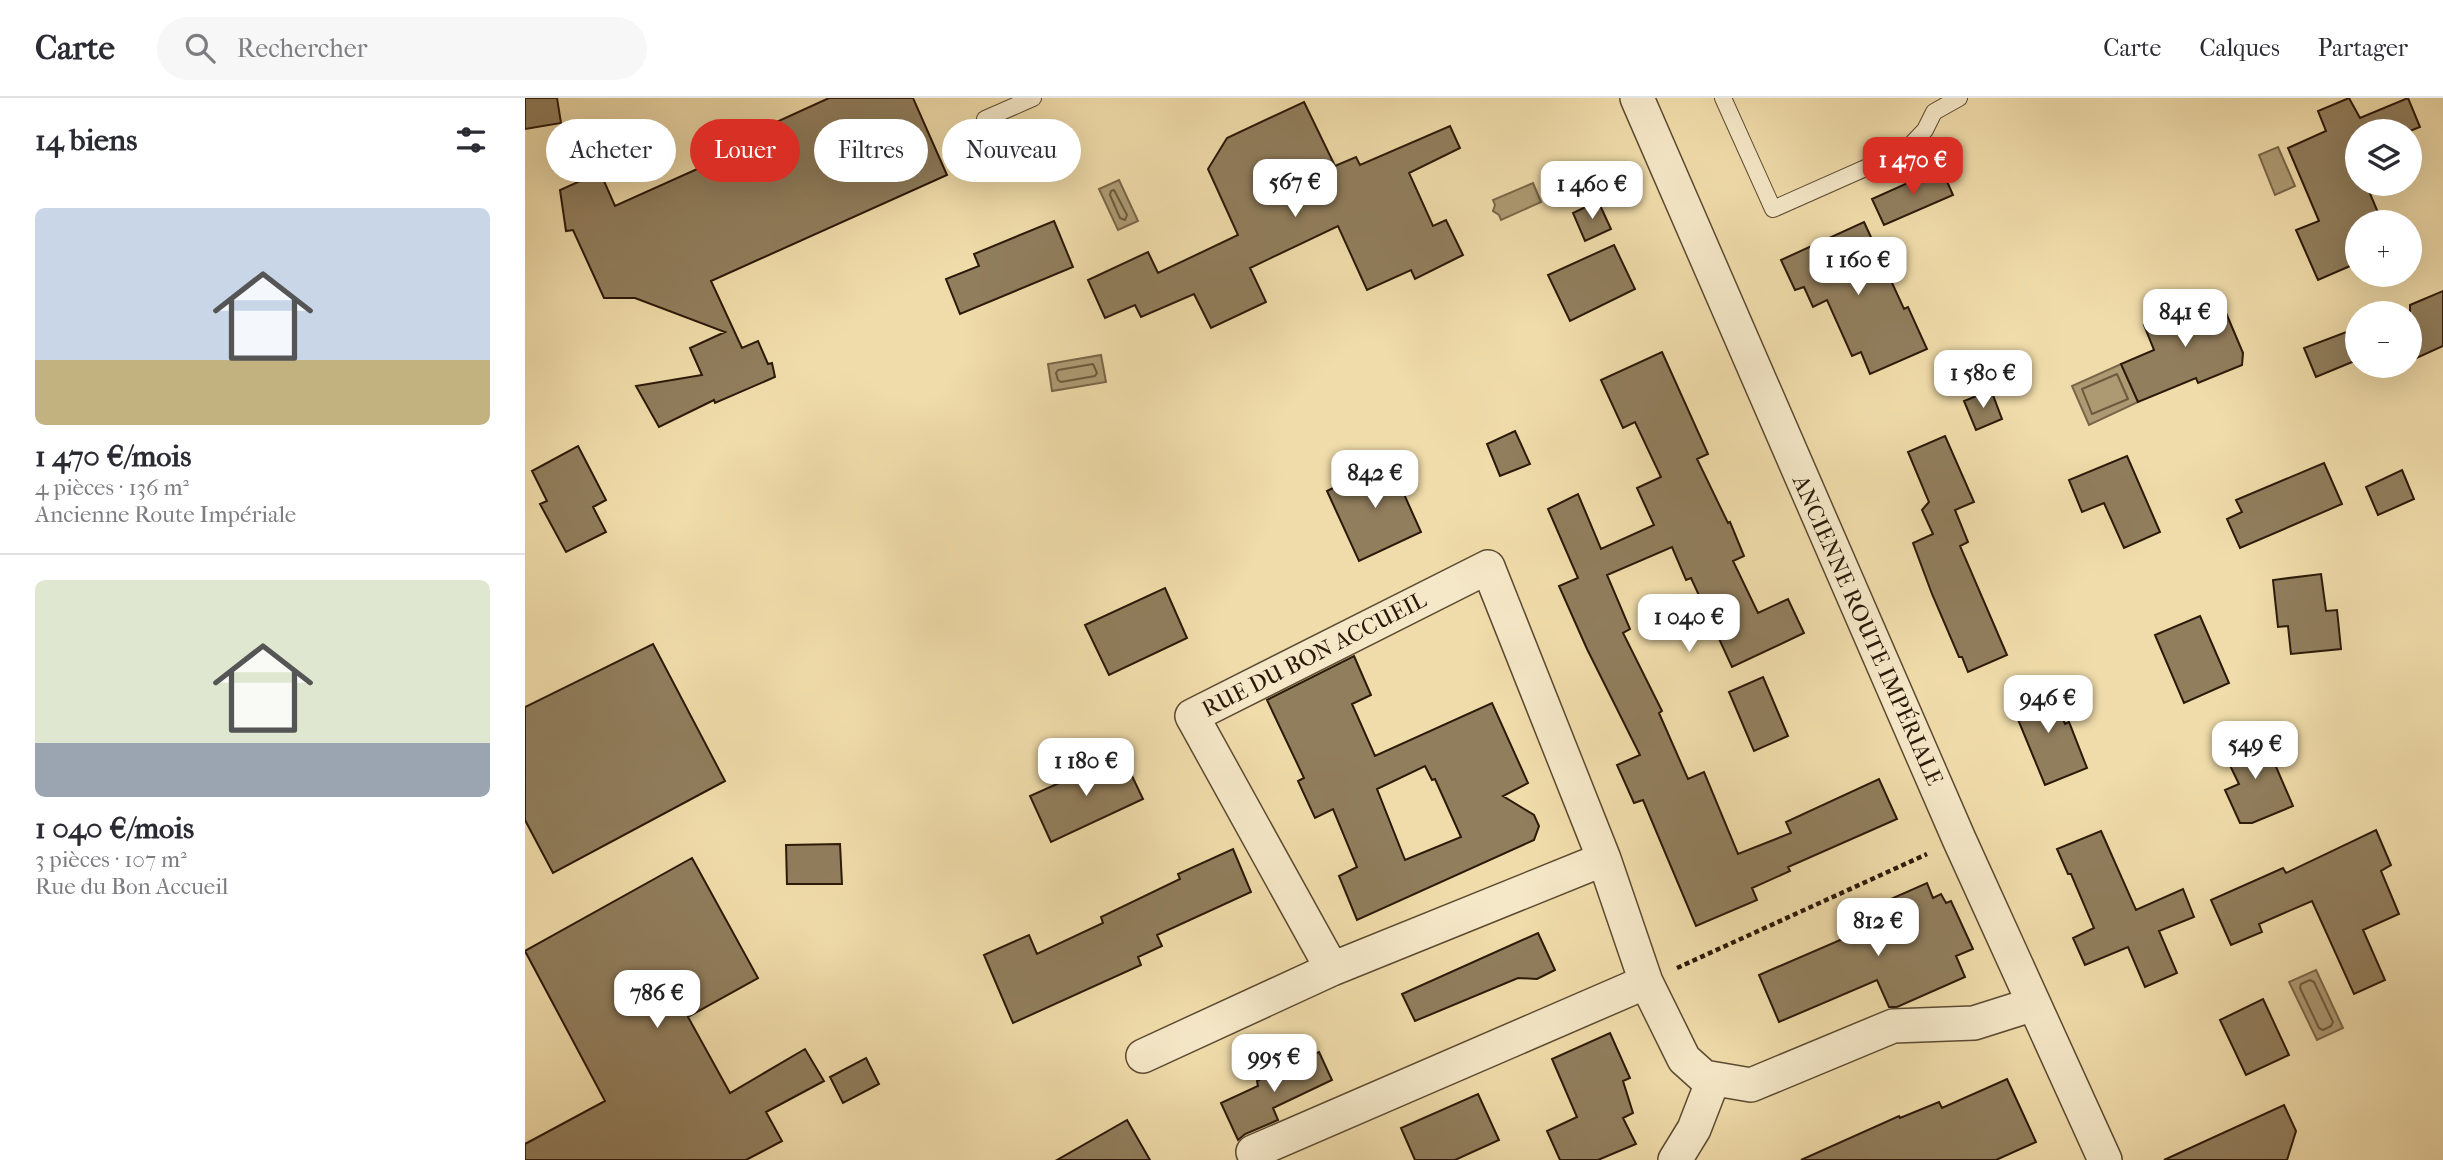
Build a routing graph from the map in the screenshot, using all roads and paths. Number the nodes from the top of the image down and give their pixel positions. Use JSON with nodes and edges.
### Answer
{"nodes":[{"id":1,"x":1033,"y":98,"type":"edge"},
{"id":2,"x":1637,"y":98,"type":"edge"},
{"id":3,"x":1723,"y":98,"type":"edge"},
{"id":4,"x":1959,"y":98,"type":"edge"},
{"id":5,"x":1938,"y":102,"type":"edge"},
{"id":6,"x":985,"y":119,"type":"dead end"},
{"id":7,"x":1959,"y":839,"type":"junction"},
{"id":8,"x":1604,"y":859,"type":"junction"},
{"id":9,"x":1332,"y":969,"type":"junction"},
{"id":10,"x":1646,"y":982,"type":"junction"},
{"id":11,"x":2035,"y":1004,"type":"junction"},
{"id":12,"x":1143,"y":1056,"type":"dead end"},
{"id":13,"x":1713,"y":1080,"type":"junction"},
{"id":14,"x":1253,"y":1152,"type":"dead end"},
{"id":15,"x":1675,"y":1160,"type":"edge"},
{"id":16,"x":2105,"y":1160,"type":"edge"}],
"edges":[{"from":1,"to":6,"type":"lane"},
{"from":2,"to":7,"type":"street","name":"ANCIENNE ROUTE IMPÉRIALE"},
{"from":3,"to":5,"type":"lane"},
{"from":4,"to":5,"type":"lane"},
{"from":7,"to":10,"type":"path"},
{"from":7,"to":11,"type":"street","name":"ANCIENNE ROUTE IMPÉRIALE"},
{"from":8,"to":9,"type":"street"},
{"from":8,"to":9,"type":"street","name":"RUE DU BON ACCUEIL"},
{"from":8,"to":10,"type":"street","name":"RUE DU BON ACCUEIL"},
{"from":9,"to":12,"type":"street"},
{"from":10,"to":13,"type":"street","name":"RUE DU BON ACCUEIL"},
{"from":10,"to":14,"type":"street"},
{"from":11,"to":13,"type":"street","name":"RUE DU BON ACCUEIL"},
{"from":11,"to":16,"type":"street","name":"ANCIENNE ROUTE IMPÉRIALE"},
{"from":13,"to":15,"type":"street"}]}
